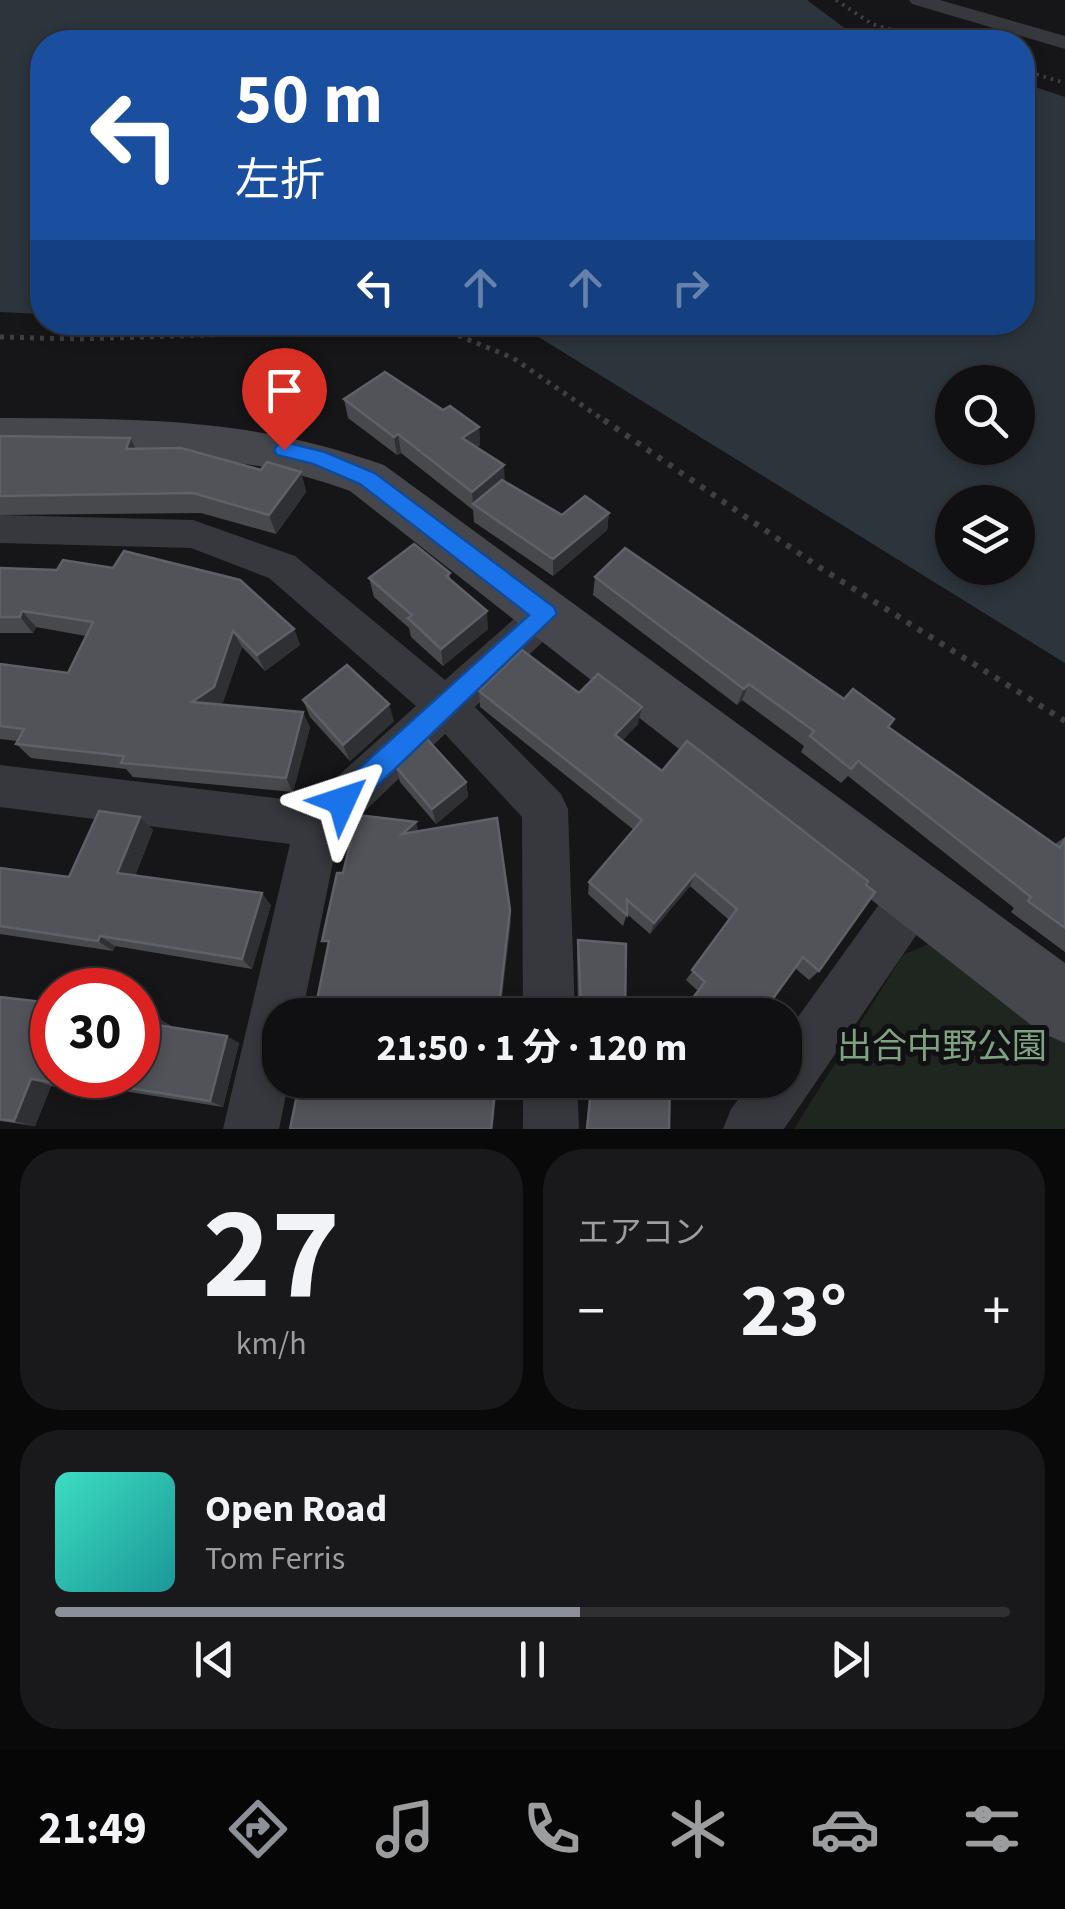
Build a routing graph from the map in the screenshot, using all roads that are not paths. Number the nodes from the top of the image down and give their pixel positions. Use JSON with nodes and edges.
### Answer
{"nodes":[{"id":1,"x":919,"y":0,"type":"edge"},
{"id":2,"x":1019,"y":30,"type":"edge"},
{"id":3,"x":1035,"y":35,"type":"edge"},
{"id":4,"x":1065,"y":44,"type":"edge"},
{"id":5,"x":0,"y":435,"type":"edge"},
{"id":6,"x":0,"y":528,"type":"edge"},
{"id":7,"x":546,"y":614,"type":"junction"},
{"id":8,"x":446,"y":706,"type":"junction"},
{"id":9,"x":0,"y":786,"type":"edge"},
{"id":10,"x":316,"y":825,"type":"junction"},
{"id":11,"x":915,"y":896,"type":"junction"},
{"id":12,"x":549,"y":998,"type":"edge"},
{"id":13,"x":1065,"y":1007,"type":"edge"},
{"id":14,"x":550,"y":1098,"type":"edge"},
{"id":15,"x":251,"y":1129,"type":"edge"},
{"id":16,"x":551,"y":1129,"type":"edge"},
{"id":17,"x":751,"y":1129,"type":"edge"}],
"edges":[{"from":1,"to":2,"type":"street"},
{"from":3,"to":4,"type":"street"},
{"from":5,"to":7,"type":"street"},
{"from":6,"to":8,"type":"street"},
{"from":7,"to":8,"type":"street"},
{"from":7,"to":11,"type":"street"},
{"from":8,"to":10,"type":"street"},
{"from":8,"to":12,"type":"street"},
{"from":9,"to":10,"type":"street"},
{"from":10,"to":15,"type":"street"},
{"from":11,"to":13,"type":"street"},
{"from":11,"to":17,"type":"street"},
{"from":14,"to":16,"type":"street"}]}
